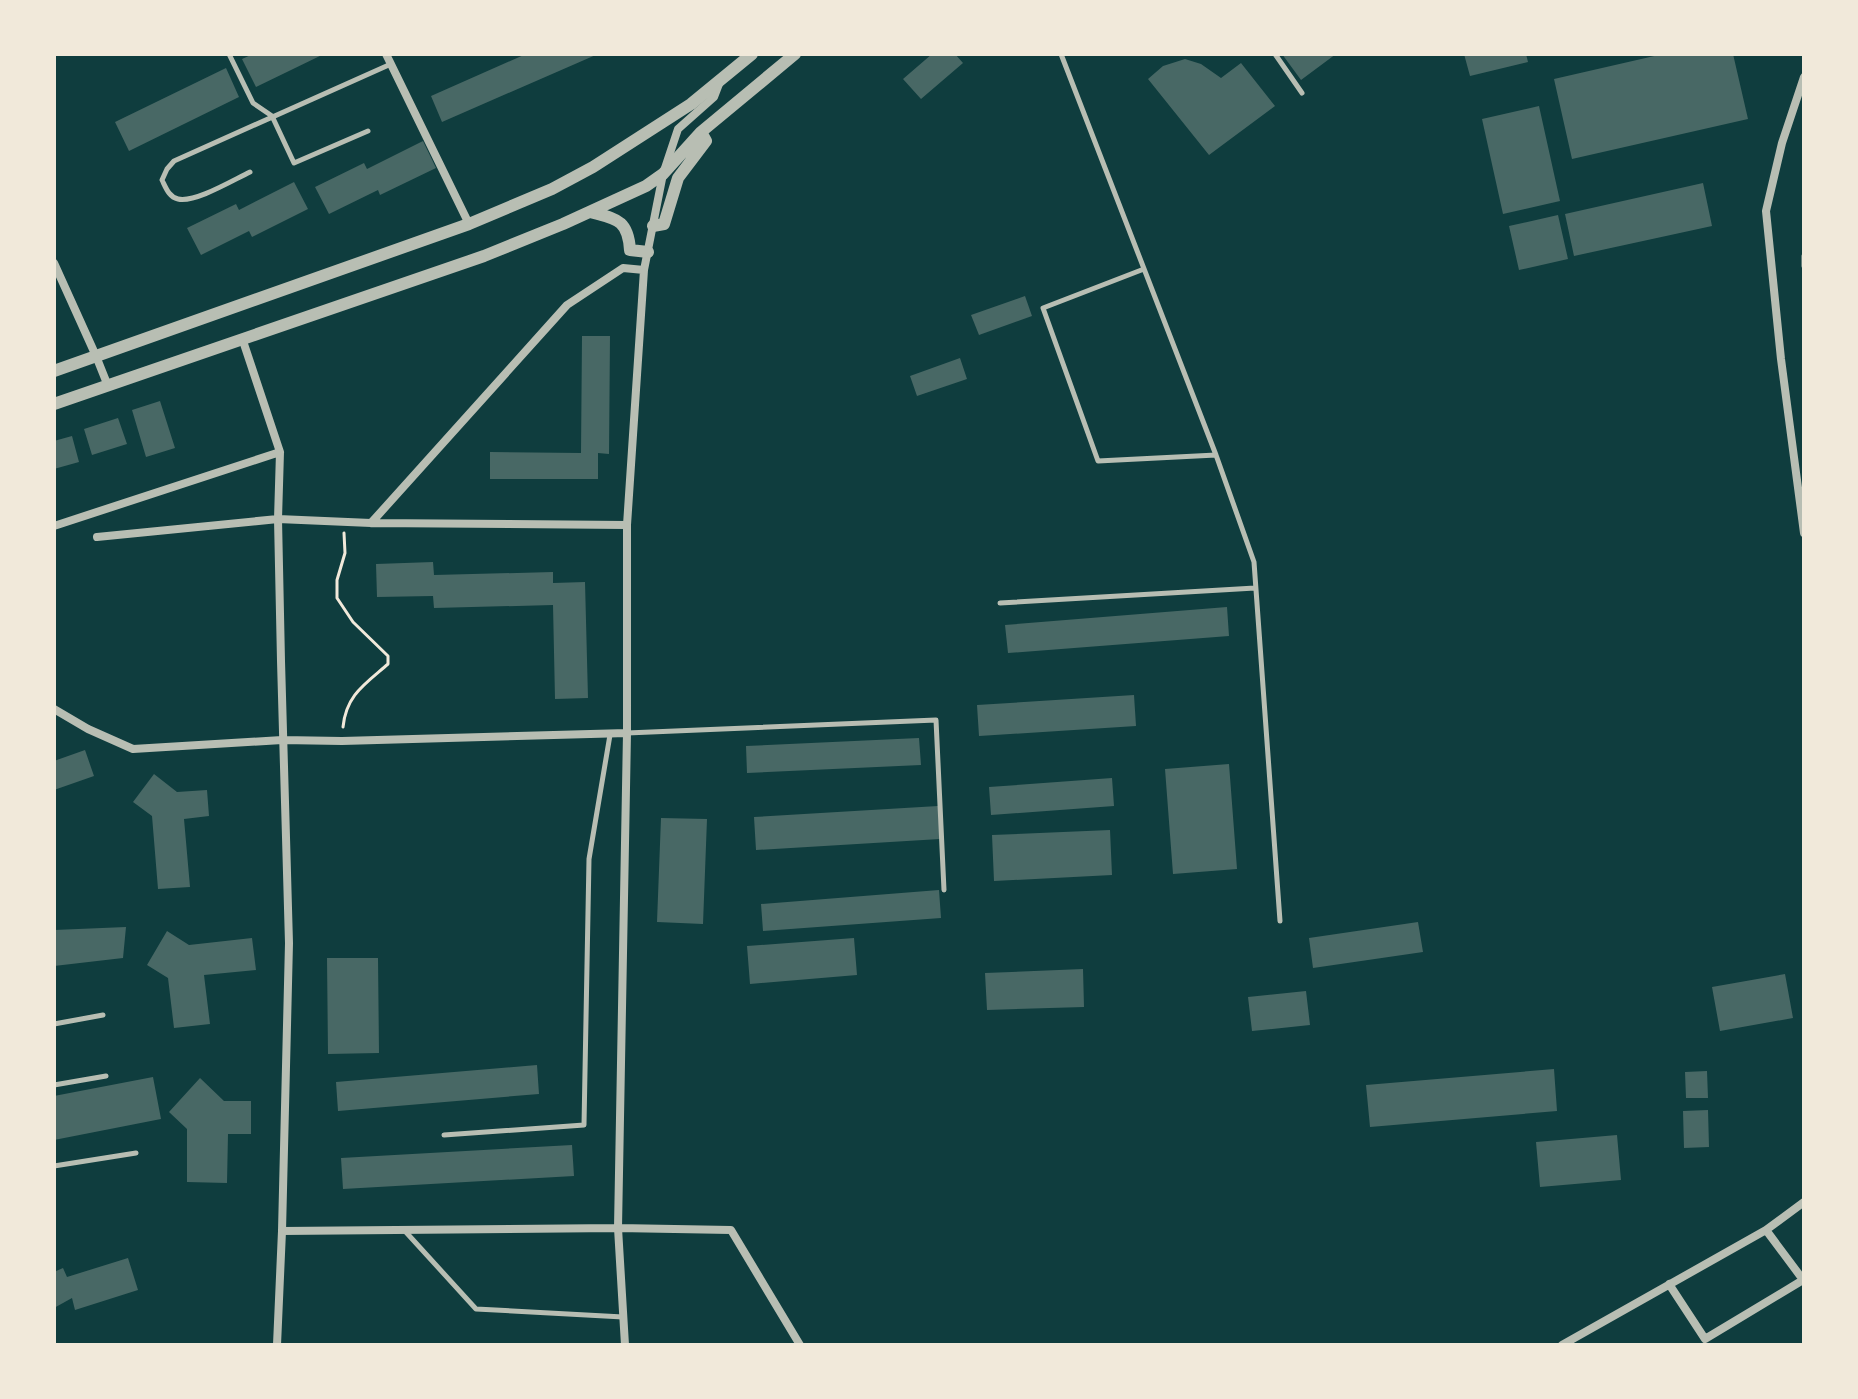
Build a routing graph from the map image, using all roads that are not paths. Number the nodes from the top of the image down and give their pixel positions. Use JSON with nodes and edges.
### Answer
{"nodes":[{"id":1,"x":229,"y":54,"type":"edge"},
{"id":2,"x":386,"y":54,"type":"edge"},
{"id":3,"x":752,"y":54,"type":"edge"},
{"id":4,"x":795,"y":54,"type":"edge"},
{"id":5,"x":1061,"y":54,"type":"edge"},
{"id":6,"x":1275,"y":54,"type":"edge"},
{"id":7,"x":391,"y":64,"type":"junction"},
{"id":8,"x":1804,"y":77,"type":"edge"},
{"id":9,"x":721,"y":79,"type":"junction"},
{"id":10,"x":1302,"y":93,"type":"dead end"},
{"id":11,"x":272,"y":116,"type":"junction"},
{"id":12,"x":368,"y":131,"type":"dead end"},
{"id":13,"x":701,"y":132,"type":"junction"},
{"id":14,"x":250,"y":172,"type":"dead end"},
{"id":15,"x":663,"y":174,"type":"junction"},
{"id":16,"x":590,"y":212,"type":"junction"},
{"id":17,"x":469,"y":224,"type":"junction"},
{"id":18,"x":653,"y":226,"type":"junction"},
{"id":19,"x":648,"y":252,"type":"junction"},
{"id":20,"x":1804,"y":256,"type":"edge"},
{"id":21,"x":54,"y":263,"type":"edge"},
{"id":22,"x":1804,"y":266,"type":"edge"},
{"id":23,"x":1144,"y":269,"type":"junction"},
{"id":24,"x":644,"y":270,"type":"junction"},
{"id":25,"x":242,"y":338,"type":"junction"},
{"id":26,"x":96,"y":356,"type":"junction"},
{"id":27,"x":54,"y":371,"type":"edge"},
{"id":28,"x":108,"y":386,"type":"junction"},
{"id":29,"x":54,"y":404,"type":"edge"},
{"id":30,"x":280,"y":452,"type":"junction"},
{"id":31,"x":1216,"y":455,"type":"junction"},
{"id":32,"x":278,"y":519,"type":"junction"},
{"id":33,"x":371,"y":523,"type":"junction"},
{"id":34,"x":627,"y":525,"type":"junction"},
{"id":35,"x":54,"y":526,"type":"edge"},
{"id":36,"x":1804,"y":533,"type":"edge"},
{"id":37,"x":97,"y":537,"type":"dead end"},
{"id":38,"x":1255,"y":588,"type":"junction"},
{"id":39,"x":1000,"y":603,"type":"dead end"},
{"id":40,"x":54,"y":709,"type":"edge"},
{"id":41,"x":627,"y":733,"type":"junction"},
{"id":42,"x":610,"y":734,"type":"junction"},
{"id":43,"x":282,"y":740,"type":"junction"},
{"id":44,"x":944,"y":890,"type":"dead end"},
{"id":45,"x":1280,"y":921,"type":"dead end"},
{"id":46,"x":103,"y":1015,"type":"dead end"},
{"id":47,"x":54,"y":1024,"type":"edge"},
{"id":48,"x":106,"y":1076,"type":"dead end"},
{"id":49,"x":54,"y":1085,"type":"edge"},
{"id":50,"x":444,"y":1135,"type":"dead end"},
{"id":51,"x":136,"y":1153,"type":"dead end"},
{"id":52,"x":54,"y":1166,"type":"edge"},
{"id":53,"x":1804,"y":1202,"type":"edge"},
{"id":54,"x":618,"y":1228,"type":"junction"},
{"id":55,"x":403,"y":1230,"type":"junction"},
{"id":56,"x":1766,"y":1230,"type":"junction"},
{"id":57,"x":282,"y":1231,"type":"junction"},
{"id":58,"x":1804,"y":1280,"type":"edge"},
{"id":59,"x":1669,"y":1284,"type":"junction"},
{"id":60,"x":624,"y":1317,"type":"junction"},
{"id":61,"x":277,"y":1345,"type":"edge"},
{"id":62,"x":625,"y":1345,"type":"edge"},
{"id":63,"x":800,"y":1345,"type":"edge"},
{"id":64,"x":1562,"y":1345,"type":"edge"}],
"edges":[{"from":1,"to":11,"type":"lane"},
{"from":2,"to":7,"type":"street"},
{"from":3,"to":9,"type":"street"},
{"from":4,"to":13,"type":"street"},
{"from":5,"to":23,"type":"lane"},
{"from":6,"to":10,"type":"lane"},
{"from":7,"to":11,"type":"lane"},
{"from":7,"to":17,"type":"street"},
{"from":8,"to":36,"type":"street"},
{"from":9,"to":15,"type":"street"},
{"from":9,"to":17,"type":"street"},
{"from":11,"to":12,"type":"lane"},
{"from":11,"to":14,"type":"lane"},
{"from":13,"to":15,"type":"street"},
{"from":13,"to":18,"type":"street"},
{"from":15,"to":16,"type":"street"},
{"from":15,"to":18,"type":"street"},
{"from":16,"to":19,"type":"street"},
{"from":16,"to":25,"type":"street"},
{"from":17,"to":26,"type":"street"},
{"from":18,"to":19,"type":"street"},
{"from":19,"to":24,"type":"street"},
{"from":20,"to":22,"type":"lane"},
{"from":21,"to":26,"type":"street"},
{"from":23,"to":31,"type":"lane"},
{"from":23,"to":31,"type":"lane"},
{"from":24,"to":33,"type":"street"},
{"from":24,"to":34,"type":"street"},
{"from":25,"to":28,"type":"street"},
{"from":25,"to":30,"type":"street"},
{"from":26,"to":27,"type":"street"},
{"from":26,"to":28,"type":"street"},
{"from":28,"to":29,"type":"street"},
{"from":30,"to":32,"type":"street"},
{"from":30,"to":35,"type":"street"},
{"from":31,"to":38,"type":"lane"},
{"from":32,"to":33,"type":"street"},
{"from":32,"to":37,"type":"street"},
{"from":32,"to":43,"type":"street"},
{"from":33,"to":34,"type":"street"},
{"from":34,"to":41,"type":"street"},
{"from":38,"to":39,"type":"lane"},
{"from":38,"to":45,"type":"lane"},
{"from":40,"to":43,"type":"street"},
{"from":41,"to":42,"type":"street"},
{"from":41,"to":44,"type":"lane"},
{"from":41,"to":54,"type":"street"},
{"from":42,"to":43,"type":"street"},
{"from":42,"to":50,"type":"lane"},
{"from":43,"to":57,"type":"street"},
{"from":46,"to":47,"type":"lane"},
{"from":48,"to":49,"type":"lane"},
{"from":51,"to":52,"type":"lane"},
{"from":53,"to":56,"type":"street"},
{"from":54,"to":55,"type":"street"},
{"from":54,"to":60,"type":"street"},
{"from":54,"to":63,"type":"street"},
{"from":55,"to":57,"type":"street"},
{"from":55,"to":60,"type":"lane"},
{"from":56,"to":58,"type":"street"},
{"from":56,"to":59,"type":"street"},
{"from":57,"to":61,"type":"street"},
{"from":58,"to":59,"type":"street"},
{"from":59,"to":64,"type":"street"},
{"from":60,"to":62,"type":"street"}]}
